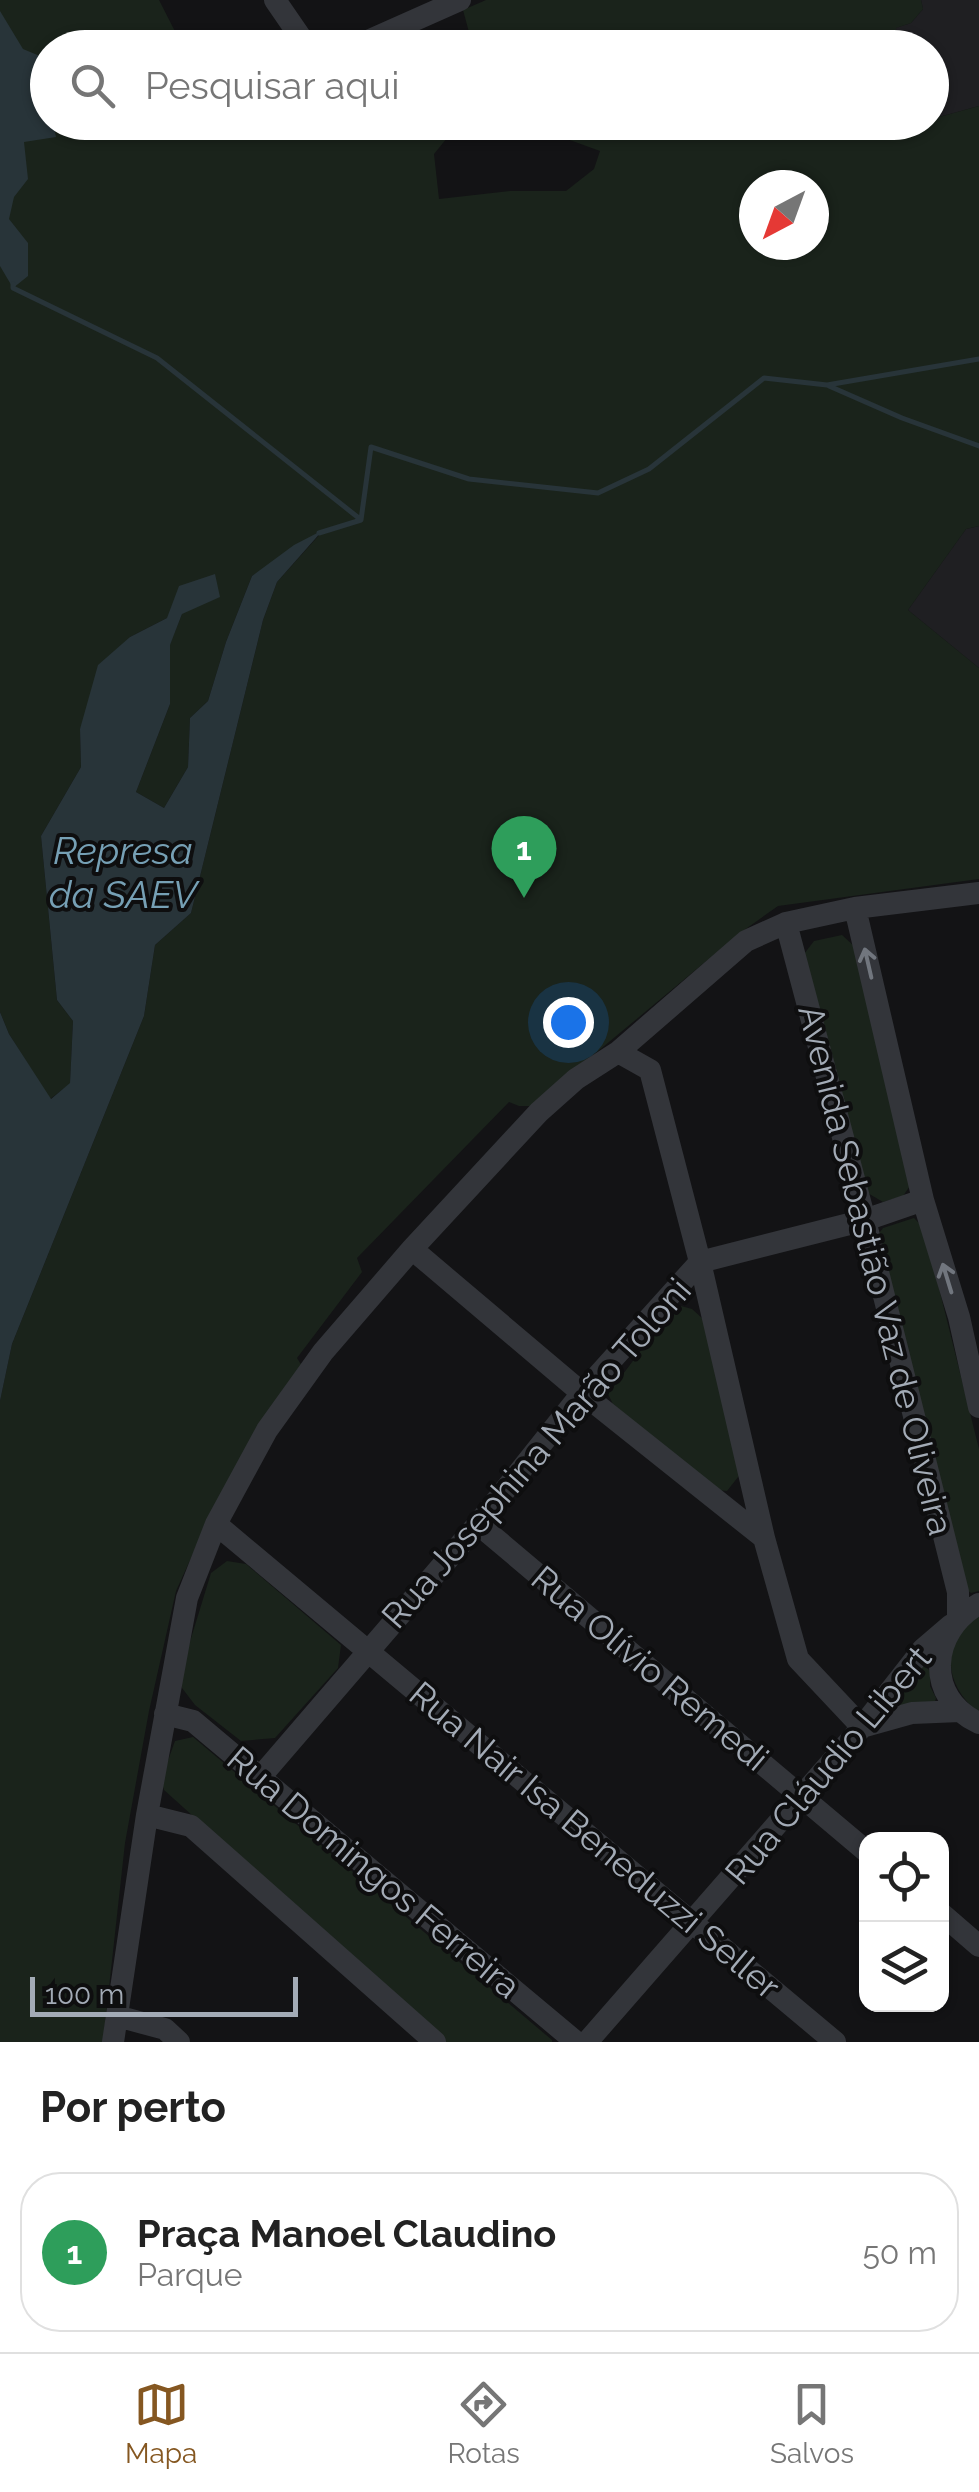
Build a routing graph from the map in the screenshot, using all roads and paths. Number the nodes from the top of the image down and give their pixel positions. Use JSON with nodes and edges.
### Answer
{"nodes":[{"id":1,"x":275,"y":0,"type":"edge"},
{"id":2,"x":460,"y":0,"type":"edge"},
{"id":3,"x":296,"y":30,"type":"edge"},
{"id":4,"x":392,"y":30,"type":"edge"},
{"id":5,"x":979,"y":893,"type":"edge"},
{"id":6,"x":855,"y":908,"type":"junction"},
{"id":7,"x":786,"y":923,"type":"junction"},
{"id":8,"x":618,"y":1052,"type":"junction"},
{"id":9,"x":923,"y":1200,"type":"junction"},
{"id":10,"x":865,"y":1220,"type":"junction"},
{"id":11,"x":412,"y":1249,"type":"junction"},
{"id":12,"x":700,"y":1262,"type":"junction"},
{"id":13,"x":969,"y":1314,"type":"edge"},
{"id":14,"x":582,"y":1392,"type":"junction"},
{"id":15,"x":979,"y":1407,"type":"edge"},
{"id":16,"x":216,"y":1524,"type":"junction"},
{"id":17,"x":478,"y":1524,"type":"junction"},
{"id":18,"x":764,"y":1538,"type":"junction"},
{"id":19,"x":979,"y":1604,"type":"edge"},
{"id":20,"x":954,"y":1622,"type":"junction"},
{"id":21,"x":368,"y":1650,"type":"junction"},
{"id":22,"x":166,"y":1714,"type":"junction"},
{"id":23,"x":969,"y":1717,"type":"edge"},
{"id":24,"x":862,"y":1727,"type":"junction"},
{"id":25,"x":262,"y":1775,"type":"junction"},
{"id":26,"x":802,"y":1796,"type":"junction"},
{"id":27,"x":147,"y":1815,"type":"junction"},
{"id":28,"x":859,"y":1845,"type":"edge"},
{"id":29,"x":949,"y":1920,"type":"edge"},
{"id":30,"x":694,"y":1923,"type":"junction"},
{"id":31,"x":979,"y":1946,"type":"edge"},
{"id":32,"x":118,"y":2016,"type":"junction"},
{"id":33,"x":113,"y":2042,"type":"edge"},
{"id":34,"x":179,"y":2042,"type":"edge"},
{"id":35,"x":435,"y":2042,"type":"edge"},
{"id":36,"x":576,"y":2042,"type":"edge"},
{"id":37,"x":587,"y":2042,"type":"edge"},
{"id":38,"x":835,"y":2042,"type":"edge"}],
"edges":[{"from":1,"to":3,"type":"street"},
{"from":2,"to":4,"type":"street"},
{"from":5,"to":6,"type":"street"},
{"from":6,"to":7,"type":"street"},
{"from":9,"to":6,"type":"street","name":"Avenida Sebastião Vaz de Oliveira","one_way":true},
{"from":7,"to":8,"type":"street"},
{"from":7,"to":10,"type":"street","name":"Avenida Sebastião Vaz de Oliveira"},
{"from":8,"to":11,"type":"street"},
{"from":8,"to":12,"type":"street"},
{"from":9,"to":10,"type":"street","name":"Rua Josephina Marão Toloni"},
{"from":13,"to":9,"type":"street","name":"Avenida Sebastião Vaz de Oliveira","one_way":true},
{"from":10,"to":12,"type":"street","name":"Rua Josephina Marão Toloni"},
{"from":10,"to":20,"type":"street","name":"Avenida Sebastião Vaz de Oliveira"},
{"from":11,"to":14,"type":"street"},
{"from":11,"to":16,"type":"street"},
{"from":12,"to":14,"type":"street","name":"Rua Josephina Marão Toloni"},
{"from":12,"to":18,"type":"street"},
{"from":13,"to":15,"type":"street","name":"Avenida Sebastião Vaz de Oliveira"},
{"from":14,"to":17,"type":"street","name":"Rua Josephina Marão Toloni"},
{"from":14,"to":18,"type":"street"},
{"from":16,"to":21,"type":"street","name":"Rua Nair Isa Beneduzzi Seller"},
{"from":16,"to":22,"type":"street"},
{"from":17,"to":21,"type":"street","name":"Rua Josephina Marão Toloni"},
{"from":17,"to":26,"type":"street","name":"Rua Olívio Remedi"},
{"from":18,"to":24,"type":"street"},
{"from":19,"to":20,"type":"street","name":"Rua Cláudio Libert"},
{"from":20,"to":23,"type":"street","name":"Avenida Sebastião Vaz de Oliveira"},
{"from":20,"to":24,"type":"street","name":"Rua Cláudio Libert"},
{"from":21,"to":25,"type":"street","name":"Rua Josephina Marão Toloni"},
{"from":21,"to":30,"type":"street","name":"Rua Nair Isa Beneduzzi Seller"},
{"from":22,"to":25,"type":"street","name":"Rua Domingos Ferreira"},
{"from":22,"to":27,"type":"street"},
{"from":23,"to":24,"type":"street"},
{"from":24,"to":26,"type":"street","name":"Rua Cláudio Libert"},
{"from":25,"to":36,"type":"street","name":"Rua Domingos Ferreira"},
{"from":26,"to":28,"type":"street","name":"Rua Olívio Remedi"},
{"from":26,"to":30,"type":"street","name":"Rua Cláudio Libert"},
{"from":27,"to":32,"type":"street"},
{"from":27,"to":35,"type":"street"},
{"from":29,"to":31,"type":"street"},
{"from":30,"to":37,"type":"street","name":"Rua Cláudio Libert"},
{"from":30,"to":38,"type":"street","name":"Rua Nair Isa Beneduzzi Seller"},
{"from":32,"to":33,"type":"street"},
{"from":32,"to":34,"type":"street"}]}
